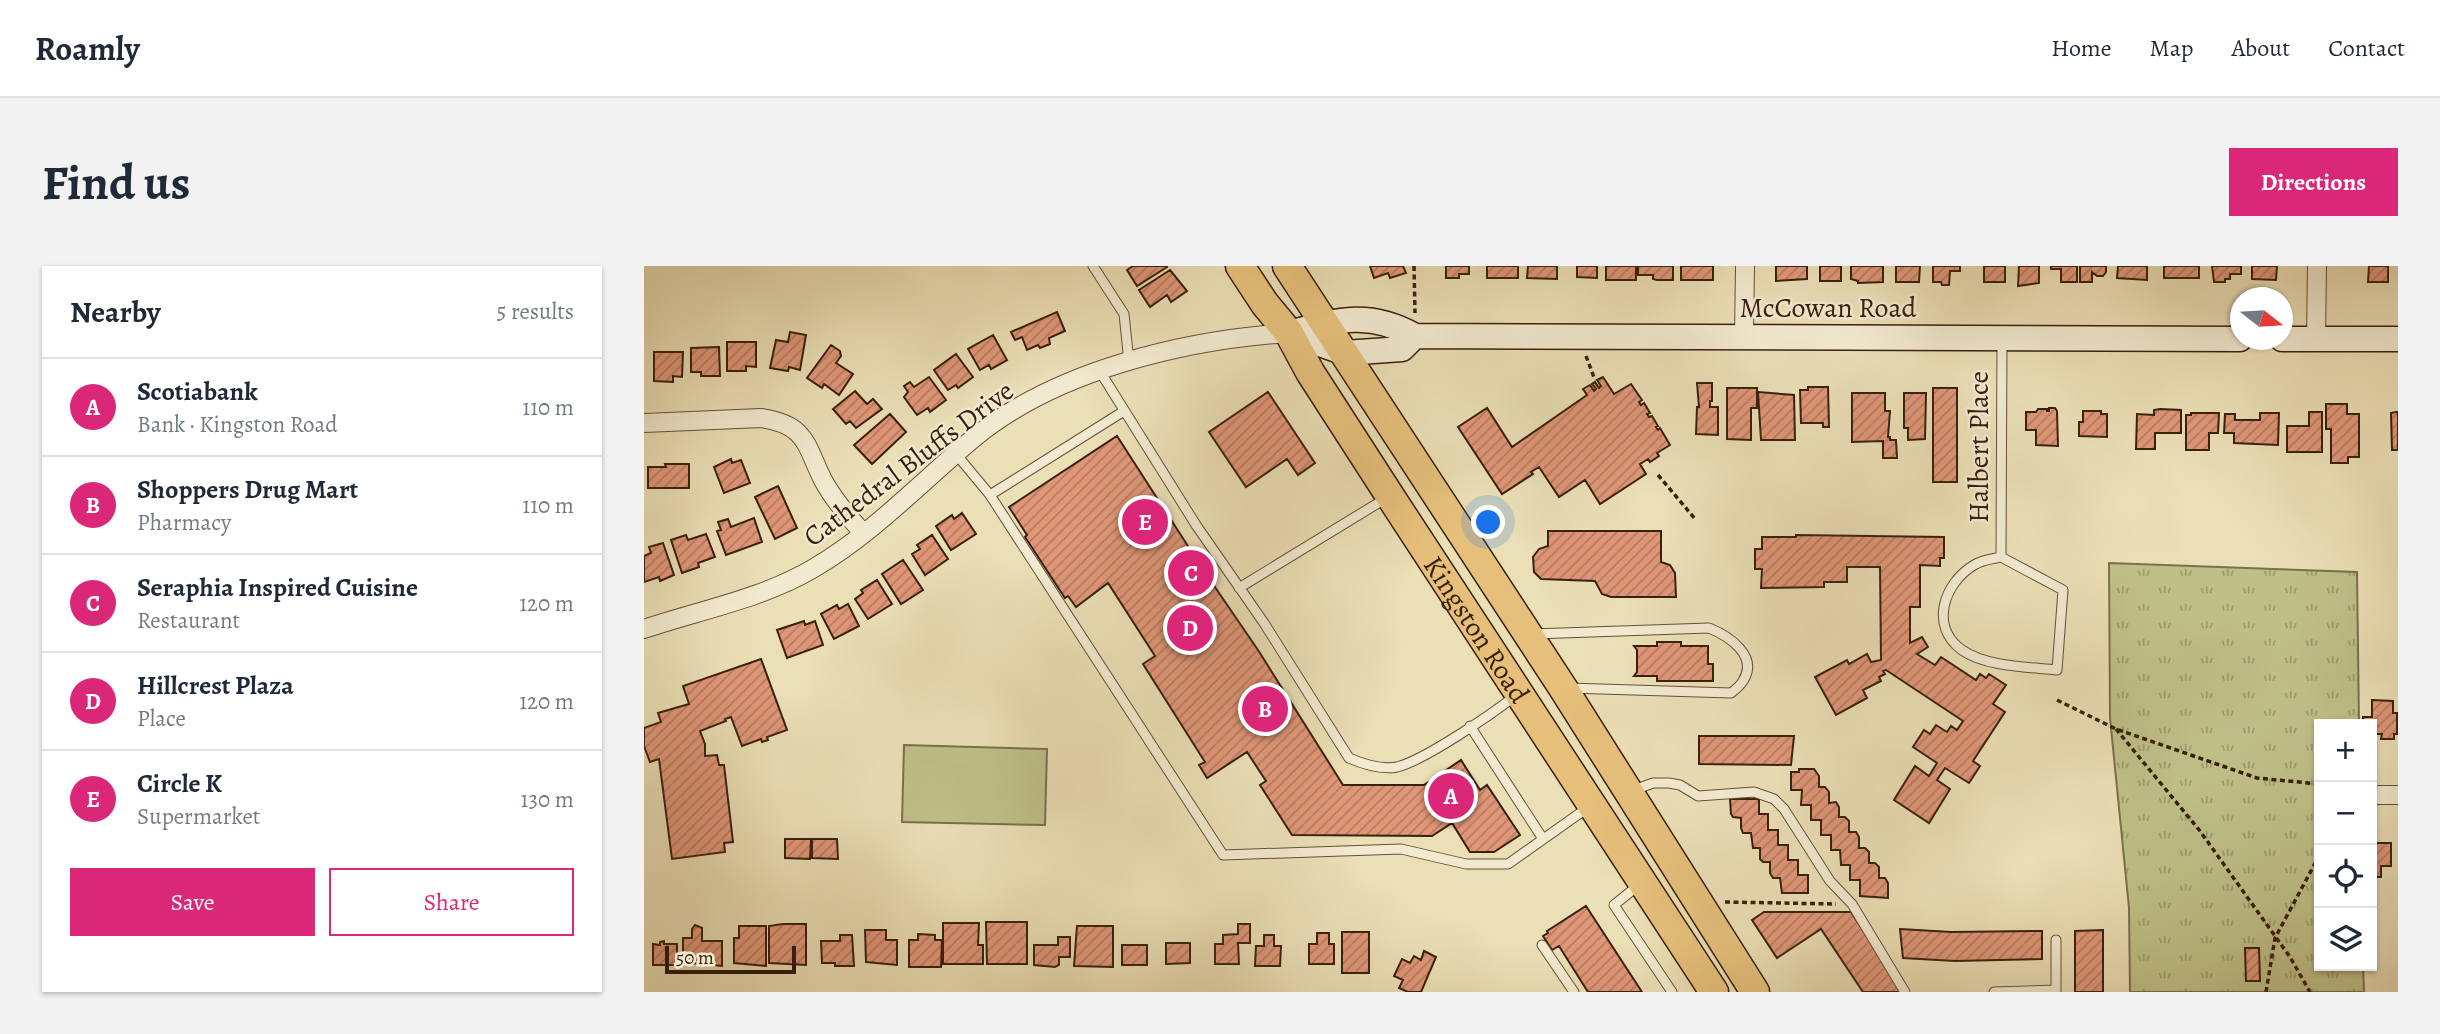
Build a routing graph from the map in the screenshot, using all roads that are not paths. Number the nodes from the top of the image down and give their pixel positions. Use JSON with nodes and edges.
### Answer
{"nodes":[{"id":1,"x":1093,"y":266,"type":"edge"},
{"id":2,"x":1240,"y":266,"type":"edge"},
{"id":3,"x":1287,"y":266,"type":"edge"},
{"id":4,"x":1745,"y":266,"type":"edge"},
{"id":5,"x":2317,"y":266,"type":"edge"},
{"id":6,"x":1323,"y":324,"type":"junction"},
{"id":7,"x":1289,"y":332,"type":"junction"},
{"id":8,"x":1415,"y":336,"type":"junction"},
{"id":9,"x":1744,"y":336,"type":"junction"},
{"id":10,"x":2001,"y":338,"type":"junction"},
{"id":11,"x":2230,"y":339,"type":"edge"},
{"id":12,"x":2293,"y":339,"type":"edge"},
{"id":13,"x":2316,"y":339,"type":"junction"},
{"id":14,"x":2398,"y":339,"type":"edge"},
{"id":15,"x":1345,"y":353,"type":"junction"},
{"id":16,"x":1129,"y":362,"type":"junction"},
{"id":17,"x":1099,"y":370,"type":"junction"},
{"id":18,"x":1124,"y":411,"type":"junction"},
{"id":19,"x":644,"y":423,"type":"edge"},
{"id":20,"x":956,"y":454,"type":"junction"},
{"id":21,"x":990,"y":495,"type":"junction"},
{"id":22,"x":1390,"y":496,"type":"junction"},
{"id":23,"x":863,"y":533,"type":"junction"},
{"id":24,"x":2001,"y":556,"type":"junction"},
{"id":25,"x":1239,"y":588,"type":"junction"},
{"id":26,"x":644,"y":629,"type":"edge"},
{"id":27,"x":1527,"y":634,"type":"junction"},
{"id":28,"x":1563,"y":688,"type":"junction"},
{"id":29,"x":1519,"y":693,"type":"junction"},
{"id":30,"x":1470,"y":726,"type":"junction"},
{"id":31,"x":1629,"y":792,"type":"junction"},
{"id":32,"x":2377,"y":795,"type":"edge"},
{"id":33,"x":2398,"y":795,"type":"edge"},
{"id":34,"x":1592,"y":805,"type":"junction"},
{"id":35,"x":1543,"y":839,"type":"junction"},
{"id":36,"x":1641,"y":883,"type":"junction"},
{"id":37,"x":2056,"y":940,"type":"dead end"},
{"id":38,"x":1542,"y":945,"type":"dead end"},
{"id":39,"x":2056,"y":991,"type":"edge"},
{"id":40,"x":1574,"y":992,"type":"edge"},
{"id":41,"x":1672,"y":992,"type":"edge"},
{"id":42,"x":1714,"y":992,"type":"edge"},
{"id":43,"x":1755,"y":992,"type":"edge"},
{"id":44,"x":1905,"y":992,"type":"edge"},
{"id":45,"x":1994,"y":992,"type":"edge"}],
"edges":[{"from":1,"to":16,"type":"lane"},
{"from":2,"to":7,"type":"main road","name":"Kingston Road"},
{"from":3,"to":6,"type":"main road","name":"Kingston Road"},
{"from":4,"to":9,"type":"street"},
{"from":5,"to":13,"type":"street"},
{"from":6,"to":7,"type":"street","name":"McCowan Road"},
{"from":6,"to":8,"type":"street","name":"McCowan Road"},
{"from":6,"to":15,"type":"main road","name":"Kingston Road"},
{"from":7,"to":15,"type":"street","name":"McCowan Road"},
{"from":7,"to":16,"type":"street","name":"Cathedral Bluffs Drive"},
{"from":7,"to":22,"type":"main road","name":"Kingston Road"},
{"from":8,"to":9,"type":"street","name":"McCowan Road"},
{"from":8,"to":15,"type":"street","name":"McCowan Road"},
{"from":9,"to":10,"type":"street","name":"McCowan Road"},
{"from":10,"to":11,"type":"street","name":"McCowan Road"},
{"from":10,"to":24,"type":"lane","name":"Halbert Place"},
{"from":12,"to":13,"type":"street"},
{"from":13,"to":14,"type":"street"},
{"from":15,"to":27,"type":"main road","name":"Kingston Road"},
{"from":16,"to":17,"type":"street","name":"Cathedral Bluffs Drive"},
{"from":17,"to":18,"type":"lane"},
{"from":17,"to":20,"type":"street","name":"Cathedral Bluffs Drive"},
{"from":18,"to":21,"type":"lane"},
{"from":18,"to":25,"type":"lane"},
{"from":19,"to":23,"type":"street"},
{"from":20,"to":21,"type":"lane"},
{"from":20,"to":23,"type":"street","name":"Cathedral Bluffs Drive"},
{"from":21,"to":35,"type":"lane"},
{"from":22,"to":25,"type":"lane"},
{"from":22,"to":29,"type":"main road","name":"Kingston Road"},
{"from":23,"to":26,"type":"street","name":"Cathedral Bluffs Drive"},
{"from":24,"to":24,"type":"lane"},
{"from":25,"to":30,"type":"lane"},
{"from":27,"to":28,"type":"main road","name":"Kingston Road"},
{"from":27,"to":28,"type":"lane"},
{"from":28,"to":31,"type":"main road","name":"Kingston Road"},
{"from":29,"to":30,"type":"lane"},
{"from":29,"to":34,"type":"main road","name":"Kingston Road"},
{"from":30,"to":35,"type":"lane"},
{"from":31,"to":43,"type":"main road","name":"Kingston Road"},
{"from":31,"to":44,"type":"lane"},
{"from":32,"to":33,"type":"street"},
{"from":34,"to":35,"type":"lane"},
{"from":34,"to":36,"type":"main road","name":"Kingston Road"},
{"from":36,"to":41,"type":"lane"},
{"from":36,"to":42,"type":"main road","name":"Kingston Road"},
{"from":37,"to":39,"type":"lane"},
{"from":38,"to":40,"type":"lane"},
{"from":39,"to":45,"type":"lane"}]}
